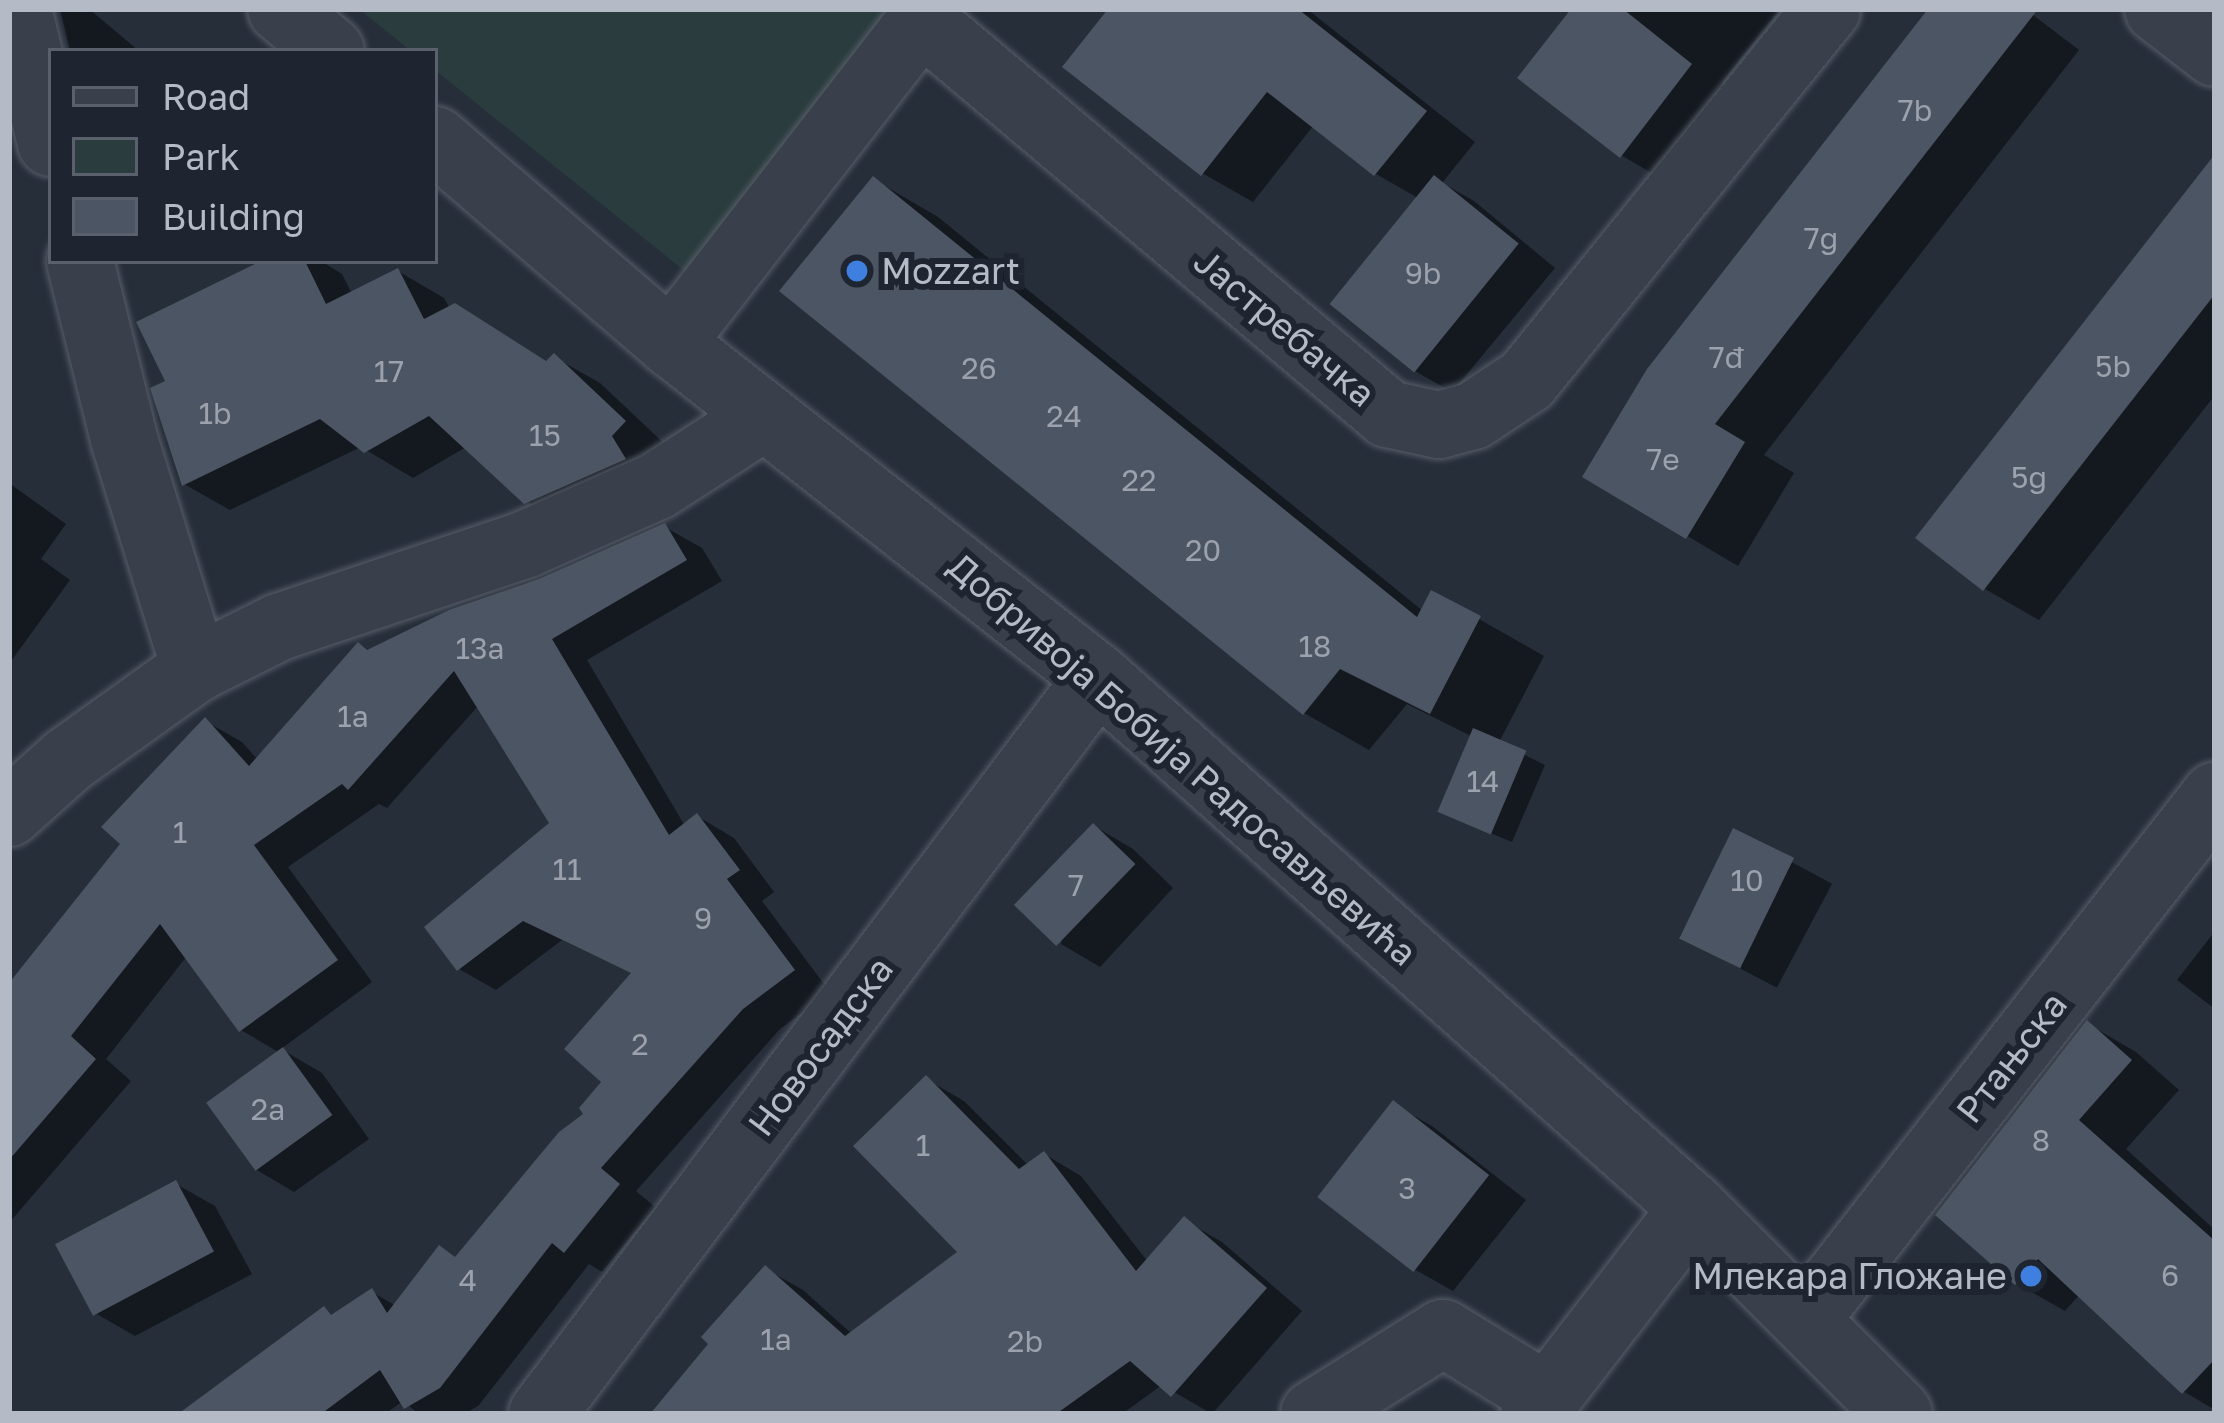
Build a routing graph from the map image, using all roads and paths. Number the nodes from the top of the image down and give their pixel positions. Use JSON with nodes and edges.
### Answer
{"nodes":[{"id":1,"x":18,"y":9,"type":"edge"},
{"id":2,"x":281,"y":9,"type":"edge"},
{"id":3,"x":1827,"y":9,"type":"edge"},
{"id":4,"x":2158,"y":9,"type":"edge"},
{"id":5,"x":926,"y":15,"type":"edge"},
{"id":6,"x":327,"y":48,"type":"edge"},
{"id":7,"x":2215,"y":53,"type":"edge"},
{"id":8,"x":48,"y":131,"type":"edge"},
{"id":9,"x":438,"y":143,"type":"edge"},
{"id":10,"x":81,"y":264,"type":"edge"},
{"id":11,"x":671,"y":343,"type":"junction"},
{"id":12,"x":764,"y":417,"type":"junction"},
{"id":13,"x":195,"y":669,"type":"junction"},
{"id":14,"x":1098,"y":678,"type":"junction"},
{"id":15,"x":2215,"y":796,"type":"edge"},
{"id":16,"x":9,"y":813,"type":"edge"},
{"id":17,"x":1693,"y":1208,"type":"junction"},
{"id":18,"x":1807,"y":1318,"type":"junction"},
{"id":19,"x":1541,"y":1405,"type":"edge"},
{"id":20,"x":542,"y":1414,"type":"edge"},
{"id":21,"x":1315,"y":1414,"type":"edge"},
{"id":22,"x":1899,"y":1414,"type":"edge"}],
"edges":[{"from":1,"to":8,"type":"street"},
{"from":2,"to":6,"type":"street"},
{"from":3,"to":5,"type":"street","name":"Јастребачка"},
{"from":4,"to":7,"type":"street"},
{"from":5,"to":11,"type":"street"},
{"from":9,"to":11,"type":"street","name":"Добривоја Бобија Радосављевића"},
{"from":10,"to":13,"type":"street"},
{"from":11,"to":12,"type":"street","name":"Добривоја Бобија Радосављевића"},
{"from":12,"to":13,"type":"street"},
{"from":12,"to":14,"type":"street","name":"Добривоја Бобија Радосављевића"},
{"from":13,"to":16,"type":"street"},
{"from":14,"to":17,"type":"street","name":"Добривоја Бобија Радосављевића"},
{"from":14,"to":20,"type":"street","name":"Новосадска"},
{"from":15,"to":18,"type":"street","name":"Ртањска"},
{"from":17,"to":18,"type":"street","name":"Добривоја Бобија Радосављевића"},
{"from":17,"to":19,"type":"street"},
{"from":18,"to":22,"type":"street","name":"Добривоја Бобија Радосављевића"},
{"from":19,"to":21,"type":"street"}]}
